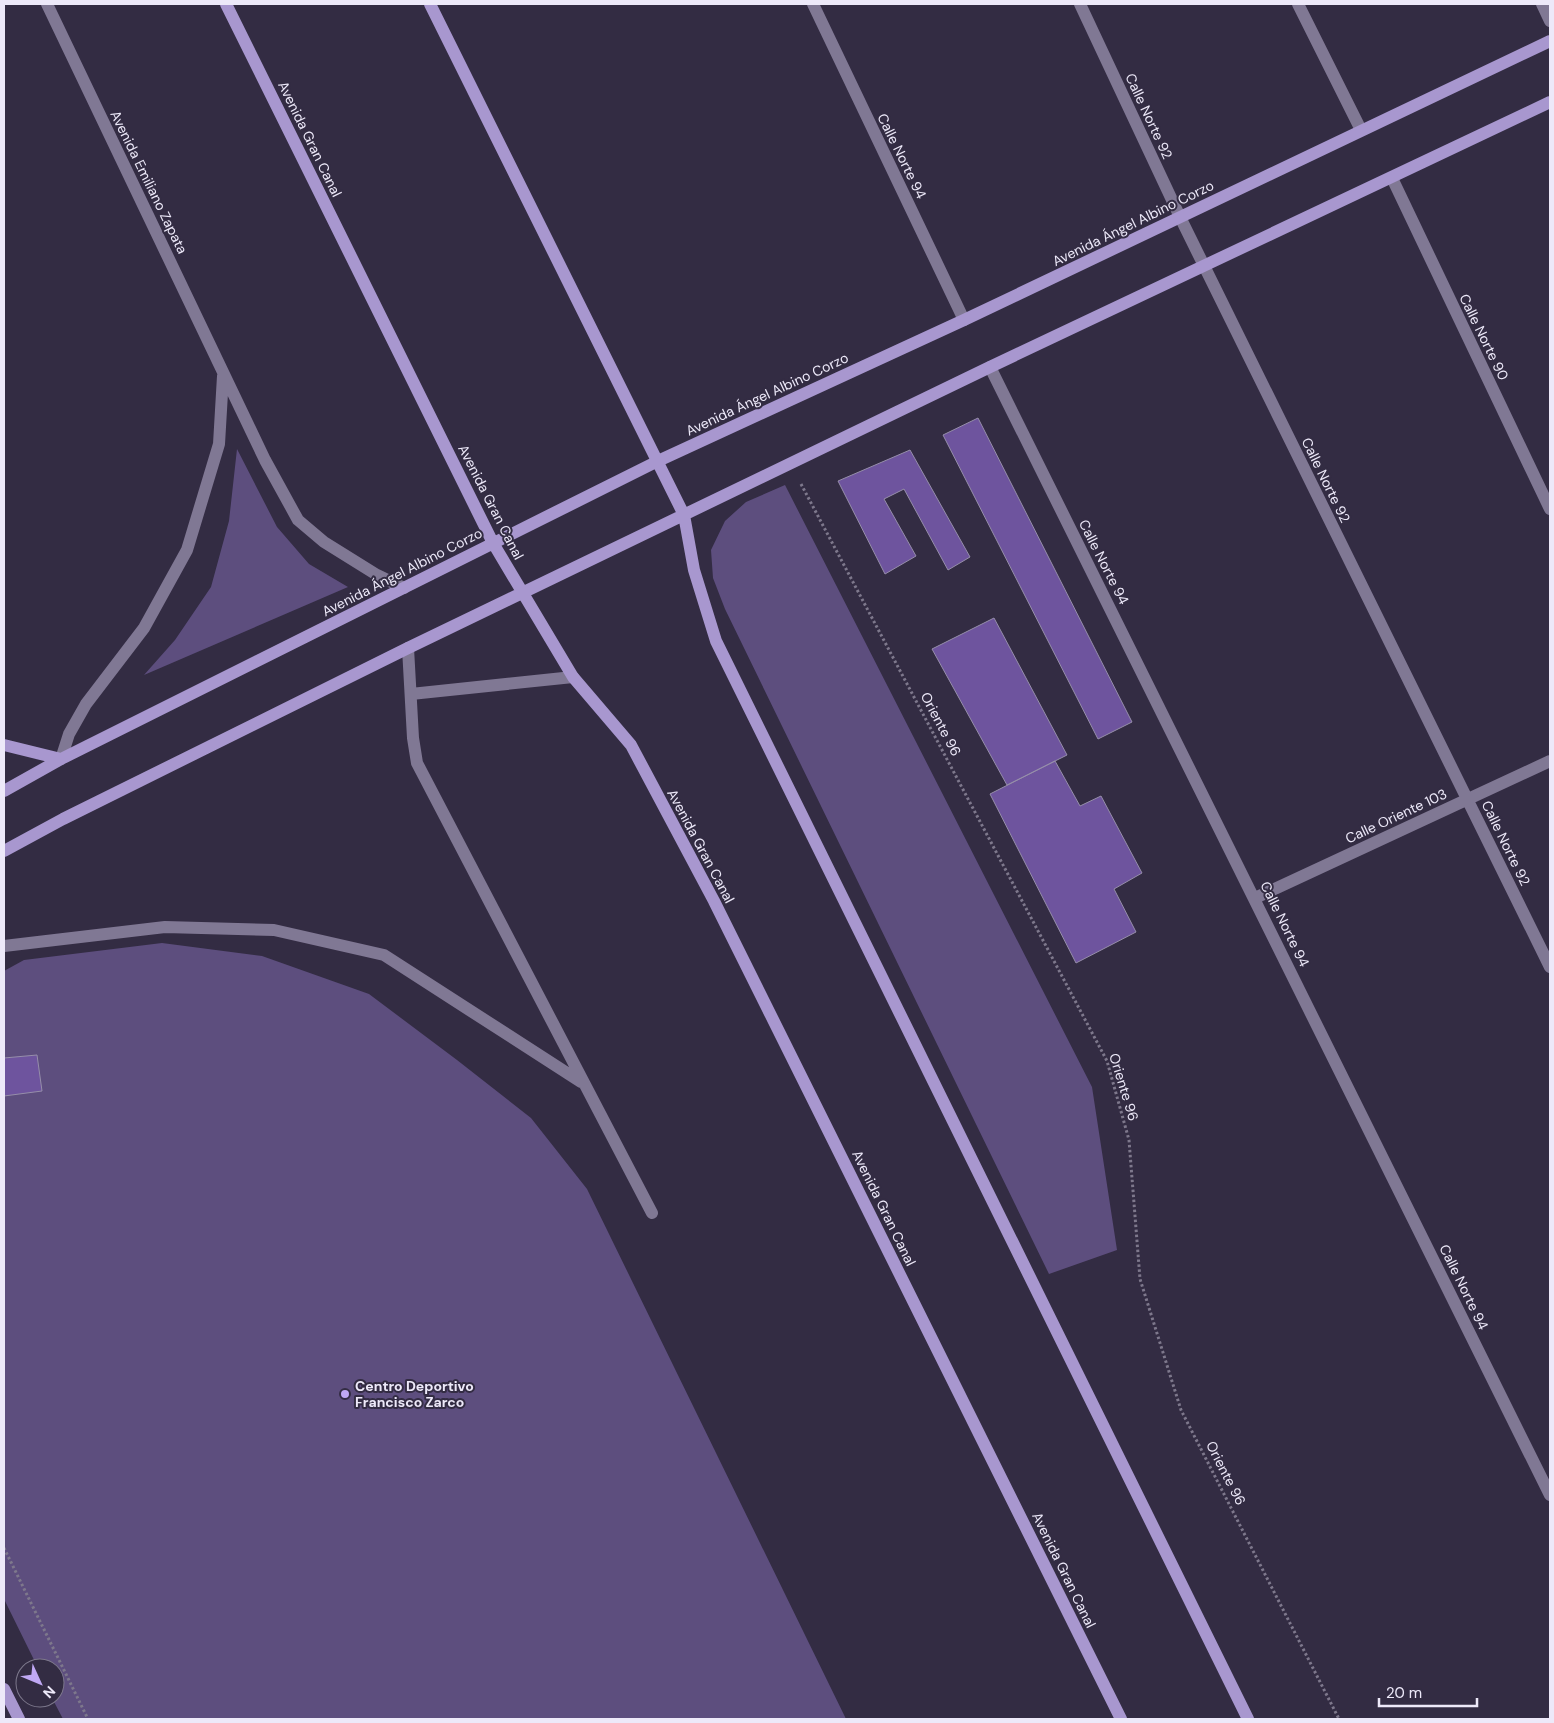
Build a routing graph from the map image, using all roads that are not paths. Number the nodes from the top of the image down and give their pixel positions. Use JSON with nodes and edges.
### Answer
{"nodes":[{"id":1,"x":47,"y":4,"type":"edge"},
{"id":2,"x":226,"y":4,"type":"edge"},
{"id":3,"x":430,"y":4,"type":"edge"},
{"id":4,"x":813,"y":4,"type":"edge"},
{"id":5,"x":1080,"y":4,"type":"edge"},
{"id":6,"x":1298,"y":4,"type":"edge"},
{"id":7,"x":1542,"y":4,"type":"edge"},
{"id":8,"x":1550,"y":21,"type":"edge"},
{"id":9,"x":1550,"y":41,"type":"edge"},
{"id":10,"x":1550,"y":102,"type":"edge"},
{"id":11,"x":1361,"y":130,"type":"junction"},
{"id":12,"x":1392,"y":178,"type":"junction"},
{"id":13,"x":1180,"y":217,"type":"junction"},
{"id":14,"x":1204,"y":266,"type":"junction"},
{"id":15,"x":964,"y":320,"type":"junction"},
{"id":16,"x":990,"y":367,"type":"junction"},
{"id":17,"x":223,"y":373,"type":"junction"},
{"id":18,"x":658,"y":461,"type":"junction"},
{"id":19,"x":1550,"y":509,"type":"edge"},
{"id":20,"x":684,"y":515,"type":"junction"},
{"id":21,"x":493,"y":543,"type":"junction"},
{"id":22,"x":404,"y":588,"type":"junction"},
{"id":23,"x":522,"y":594,"type":"junction"},
{"id":24,"x":408,"y":648,"type":"junction"},
{"id":25,"x":573,"y":677,"type":"junction"},
{"id":26,"x":411,"y":694,"type":"junction"},
{"id":27,"x":4,"y":745,"type":"edge"},
{"id":28,"x":61,"y":759,"type":"junction"},
{"id":29,"x":1550,"y":761,"type":"edge"},
{"id":30,"x":4,"y":791,"type":"edge"},
{"id":31,"x":1468,"y":800,"type":"junction"},
{"id":32,"x":4,"y":851,"type":"edge"},
{"id":33,"x":1255,"y":898,"type":"junction"},
{"id":34,"x":4,"y":946,"type":"edge"},
{"id":35,"x":1550,"y":967,"type":"edge"},
{"id":36,"x":583,"y":1083,"type":"junction"},
{"id":37,"x":652,"y":1213,"type":"dead end"},
{"id":38,"x":1546,"y":1475,"type":"edge"},
{"id":39,"x":1550,"y":1495,"type":"edge"},
{"id":40,"x":4,"y":1688,"type":"edge"},
{"id":41,"x":19,"y":1719,"type":"edge"},
{"id":42,"x":1121,"y":1719,"type":"edge"},
{"id":43,"x":1248,"y":1719,"type":"edge"}],
"edges":[{"from":1,"to":17,"type":"street","name":"Avenida Emiliano Zapata"},
{"from":2,"to":21,"type":"main road","name":"Avenida Gran Canal"},
{"from":3,"to":18,"type":"main road"},
{"from":4,"to":15,"type":"street","name":"Calle Norte 94"},
{"from":5,"to":13,"type":"street","name":"Calle Norte 92"},
{"from":6,"to":11,"type":"street"},
{"from":7,"to":8,"type":"street"},
{"from":9,"to":11,"type":"main road","name":"Avenida Ángel Albino Corzo"},
{"from":10,"to":12,"type":"main road"},
{"from":11,"to":13,"type":"main road","name":"Avenida Ángel Albino Corzo"},
{"from":12,"to":14,"type":"main road"},
{"from":12,"to":19,"type":"street","name":"Calle Norte 90"},
{"from":13,"to":14,"type":"street","name":"Calle Norte 92"},
{"from":13,"to":15,"type":"main road","name":"Avenida Ángel Albino Corzo"},
{"from":14,"to":16,"type":"main road"},
{"from":14,"to":31,"type":"street","name":"Calle Norte 92"},
{"from":15,"to":18,"type":"main road","name":"Avenida Ángel Albino Corzo"},
{"from":16,"to":20,"type":"main road"},
{"from":16,"to":33,"type":"street","name":"Calle Norte 94"},
{"from":17,"to":22,"type":"street","name":"Avenida Emiliano Zapata"},
{"from":17,"to":28,"type":"street","name":"Avenida Emiliano Zapata"},
{"from":18,"to":20,"type":"main road"},
{"from":18,"to":21,"type":"main road","name":"Avenida Ángel Albino Corzo"},
{"from":20,"to":23,"type":"main road"},
{"from":20,"to":43,"type":"main road"},
{"from":21,"to":22,"type":"main road","name":"Avenida Ángel Albino Corzo"},
{"from":21,"to":23,"type":"main road","name":"Avenida Gran Canal"},
{"from":22,"to":28,"type":"main road","name":"Avenida Ángel Albino Corzo"},
{"from":23,"to":24,"type":"main road"},
{"from":23,"to":25,"type":"main road","name":"Avenida Gran Canal"},
{"from":24,"to":26,"type":"street"},
{"from":24,"to":32,"type":"main road"},
{"from":25,"to":26,"type":"street"},
{"from":25,"to":42,"type":"main road","name":"Avenida Gran Canal"},
{"from":26,"to":36,"type":"street"},
{"from":27,"to":28,"type":"main road"},
{"from":28,"to":30,"type":"main road","name":"Avenida Ángel Albino Corzo"},
{"from":29,"to":31,"type":"street","name":"Calle Oriente 103"},
{"from":31,"to":33,"type":"street","name":"Calle Oriente 103"},
{"from":31,"to":35,"type":"street","name":"Calle Norte 92"},
{"from":33,"to":38,"type":"street","name":"Calle Norte 94"},
{"from":34,"to":36,"type":"street"},
{"from":36,"to":37,"type":"street"},
{"from":38,"to":39,"type":"street","name":"Calle Norte 94"},
{"from":40,"to":41,"type":"main road"}]}
